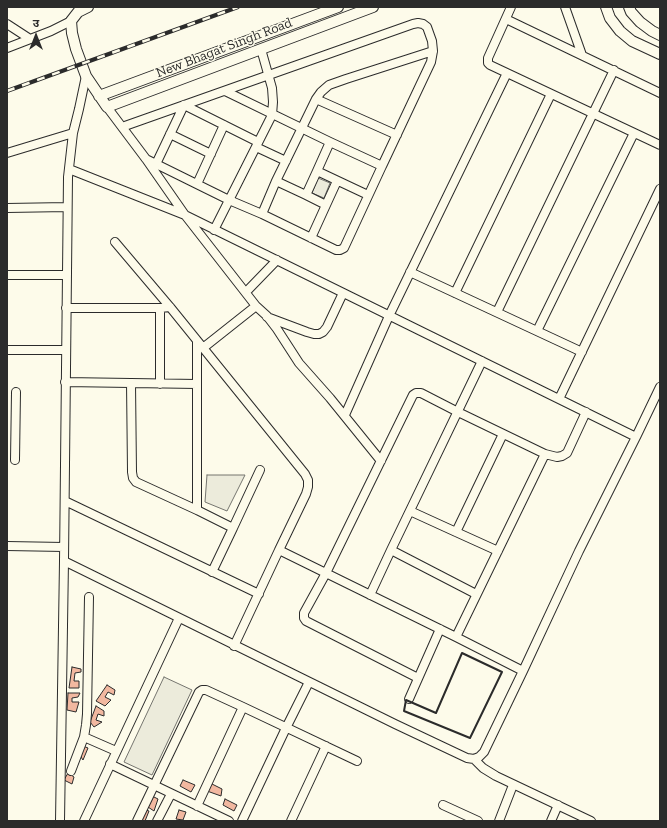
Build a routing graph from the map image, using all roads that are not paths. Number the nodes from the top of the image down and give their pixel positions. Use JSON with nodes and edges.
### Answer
{"nodes":[{"id":1,"x":88,"y":7,"type":"edge"},
{"id":2,"x":338,"y":7,"type":"edge"},
{"id":3,"x":372,"y":7,"type":"edge"},
{"id":4,"x":511,"y":7,"type":"edge"},
{"id":5,"x":565,"y":7,"type":"edge"},
{"id":6,"x":606,"y":7,"type":"edge"},
{"id":7,"x":629,"y":7,"type":"edge"},
{"id":8,"x":506,"y":19,"type":"junction"},
{"id":9,"x":71,"y":21,"type":"junction"},
{"id":10,"x":7,"y":24,"type":"edge"},
{"id":11,"x":660,"y":35,"type":"edge"},
{"id":12,"x":30,"y":39,"type":"junction"},
{"id":13,"x":7,"y":48,"type":"edge"},
{"id":14,"x":261,"y":49,"type":"junction"},
{"id":15,"x":433,"y":51,"type":"junction"},
{"id":16,"x":660,"y":54,"type":"edge"},
{"id":17,"x":582,"y":55,"type":"junction"},
{"id":18,"x":614,"y":70,"type":"junction"},
{"id":19,"x":507,"y":73,"type":"junction"},
{"id":20,"x":86,"y":76,"type":"junction"},
{"id":21,"x":268,"y":76,"type":"junction"},
{"id":22,"x":225,"y":91,"type":"junction"},
{"id":23,"x":660,"y":93,"type":"edge"},
{"id":24,"x":551,"y":94,"type":"junction"},
{"id":25,"x":98,"y":96,"type":"junction"},
{"id":26,"x":316,"y":99,"type":"junction"},
{"id":27,"x":184,"y":106,"type":"junction"},
{"id":28,"x":107,"y":108,"type":"junction"},
{"id":29,"x":593,"y":113,"type":"junction"},
{"id":30,"x":272,"y":114,"type":"junction"},
{"id":31,"x":224,"y":125,"type":"junction"},
{"id":32,"x":122,"y":127,"type":"junction"},
{"id":33,"x":302,"y":128,"type":"junction"},
{"id":34,"x":73,"y":133,"type":"junction"},
{"id":35,"x":634,"y":133,"type":"junction"},
{"id":36,"x":170,"y":134,"type":"junction"},
{"id":37,"x":397,"y":135,"type":"junction"},
{"id":38,"x":330,"y":142,"type":"junction"},
{"id":39,"x":257,"y":145,"type":"junction"},
{"id":40,"x":660,"y":145,"type":"edge"},
{"id":41,"x":7,"y":153,"type":"edge"},
{"id":42,"x":211,"y":154,"type":"junction"},
{"id":43,"x":146,"y":159,"type":"junction"},
{"id":44,"x":286,"y":161,"type":"junction"},
{"id":45,"x":156,"y":164,"type":"junction"},
{"id":46,"x":382,"y":166,"type":"junction"},
{"id":47,"x":69,"y":169,"type":"junction"},
{"id":48,"x":317,"y":171,"type":"junction"},
{"id":49,"x":276,"y":181,"type":"junction"},
{"id":50,"x":337,"y":181,"type":"junction"},
{"id":51,"x":197,"y":184,"type":"junction"},
{"id":52,"x":660,"y":190,"type":"edge"},
{"id":53,"x":306,"y":195,"type":"junction"},
{"id":54,"x":368,"y":195,"type":"junction"},
{"id":55,"x":229,"y":200,"type":"junction"},
{"id":56,"x":326,"y":205,"type":"junction"},
{"id":57,"x":67,"y":207,"type":"junction"},
{"id":58,"x":7,"y":208,"type":"edge"},
{"id":59,"x":262,"y":214,"type":"junction"},
{"id":60,"x":185,"y":215,"type":"junction"},
{"id":61,"x":214,"y":230,"type":"junction"},
{"id":62,"x":311,"y":238,"type":"junction"},
{"id":63,"x":115,"y":242,"type":"dead end"},
{"id":64,"x":277,"y":260,"type":"junction"},
{"id":65,"x":410,"y":272,"type":"junction"},
{"id":66,"x":7,"y":275,"type":"edge"},
{"id":67,"x":66,"y":275,"type":"junction"},
{"id":68,"x":246,"y":292,"type":"junction"},
{"id":69,"x":455,"y":292,"type":"junction"},
{"id":70,"x":343,"y":293,"type":"junction"},
{"id":71,"x":256,"y":306,"type":"junction"},
{"id":72,"x":170,"y":307,"type":"junction"},
{"id":73,"x":66,"y":308,"type":"junction"},
{"id":74,"x":160,"y":308,"type":"junction"},
{"id":75,"x":497,"y":312,"type":"junction"},
{"id":76,"x":267,"y":316,"type":"junction"},
{"id":77,"x":389,"y":316,"type":"junction"},
{"id":78,"x":538,"y":331,"type":"junction"},
{"id":79,"x":197,"y":340,"type":"junction"},
{"id":80,"x":203,"y":348,"type":"junction"},
{"id":81,"x":7,"y":350,"type":"edge"},
{"id":82,"x":66,"y":350,"type":"junction"},
{"id":83,"x":582,"y":352,"type":"junction"},
{"id":84,"x":482,"y":361,"type":"junction"},
{"id":85,"x":65,"y":382,"type":"junction"},
{"id":86,"x":131,"y":383,"type":"junction"},
{"id":87,"x":160,"y":384,"type":"junction"},
{"id":88,"x":197,"y":384,"type":"junction"},
{"id":89,"x":660,"y":386,"type":"edge"},
{"id":90,"x":16,"y":392,"type":"dead end"},
{"id":91,"x":559,"y":399,"type":"junction"},
{"id":92,"x":458,"y":412,"type":"junction"},
{"id":93,"x":586,"y":412,"type":"junction"},
{"id":94,"x":345,"y":415,"type":"junction"},
{"id":95,"x":7,"y":423,"type":"edge"},
{"id":96,"x":16,"y":423,"type":"junction"},
{"id":97,"x":503,"y":434,"type":"junction"},
{"id":98,"x":636,"y":437,"type":"junction"},
{"id":99,"x":545,"y":454,"type":"junction"},
{"id":100,"x":15,"y":460,"type":"dead end"},
{"id":101,"x":381,"y":461,"type":"junction"},
{"id":102,"x":260,"y":470,"type":"dead end"},
{"id":103,"x":65,"y":501,"type":"junction"},
{"id":104,"x":197,"y":510,"type":"junction"},
{"id":105,"x":410,"y":510,"type":"junction"},
{"id":106,"x":233,"y":528,"type":"junction"},
{"id":107,"x":456,"y":532,"type":"junction"},
{"id":108,"x":7,"y":546,"type":"edge"},
{"id":109,"x":64,"y":546,"type":"junction"},
{"id":110,"x":279,"y":550,"type":"junction"},
{"id":111,"x":391,"y":550,"type":"junction"},
{"id":112,"x":498,"y":551,"type":"junction"},
{"id":113,"x":64,"y":562,"type":"junction"},
{"id":114,"x":212,"y":572,"type":"junction"},
{"id":115,"x":326,"y":573,"type":"junction"},
{"id":116,"x":258,"y":594,"type":"junction"},
{"id":117,"x":370,"y":594,"type":"junction"},
{"id":118,"x":476,"y":594,"type":"junction"},
{"id":119,"x":89,"y":597,"type":"dead end"},
{"id":120,"x":179,"y":618,"type":"junction"},
{"id":121,"x":440,"y":629,"type":"junction"},
{"id":122,"x":456,"y":637,"type":"junction"},
{"id":123,"x":234,"y":646,"type":"junction"},
{"id":124,"x":523,"y":671,"type":"junction"},
{"id":125,"x":418,"y":678,"type":"junction"},
{"id":126,"x":309,"y":682,"type":"junction"},
{"id":127,"x":408,"y":699,"type":"dead end"},
{"id":128,"x":243,"y":707,"type":"junction"},
{"id":129,"x":286,"y":728,"type":"junction"},
{"id":130,"x":84,"y":736,"type":"junction"},
{"id":131,"x":326,"y":746,"type":"junction"},
{"id":132,"x":116,"y":751,"type":"junction"},
{"id":133,"x":474,"y":759,"type":"junction"},
{"id":134,"x":357,"y":761,"type":"dead end"},
{"id":135,"x":110,"y":764,"type":"junction"},
{"id":136,"x":71,"y":771,"type":"dead end"},
{"id":137,"x":513,"y":785,"type":"junction"},
{"id":138,"x":154,"y":786,"type":"junction"},
{"id":139,"x":171,"y":794,"type":"junction"},
{"id":140,"x":443,"y":805,"type":"dead end"},
{"id":141,"x":558,"y":805,"type":"junction"},
{"id":142,"x":197,"y":806,"type":"junction"},
{"id":143,"x":60,"y":821,"type":"edge"},
{"id":144,"x":84,"y":821,"type":"edge"},
{"id":145,"x":137,"y":821,"type":"edge"},
{"id":146,"x":157,"y":821,"type":"edge"},
{"id":147,"x":229,"y":821,"type":"edge"},
{"id":148,"x":242,"y":821,"type":"edge"},
{"id":149,"x":291,"y":821,"type":"edge"},
{"id":150,"x":478,"y":821,"type":"edge"},
{"id":151,"x":499,"y":821,"type":"edge"},
{"id":152,"x":551,"y":821,"type":"edge"},
{"id":153,"x":591,"y":821,"type":"edge"}],
"edges":[{"from":1,"to":9,"type":"street"},
{"from":2,"to":25,"type":"street","name":"New Bhagat Singh Road"},
{"from":3,"to":14,"type":"street","name":"New Bhagat Singh Road"},
{"from":4,"to":8,"type":"street"},
{"from":5,"to":17,"type":"street"},
{"from":6,"to":16,"type":"street"},
{"from":7,"to":11,"type":"street"},
{"from":8,"to":17,"type":"street"},
{"from":8,"to":19,"type":"street"},
{"from":9,"to":12,"type":"street"},
{"from":9,"to":20,"type":"street"},
{"from":10,"to":12,"type":"street"},
{"from":12,"to":13,"type":"street"},
{"from":14,"to":21,"type":"street"},
{"from":14,"to":28,"type":"street","name":"New Bhagat Singh Road"},
{"from":15,"to":21,"type":"street"},
{"from":15,"to":26,"type":"street"},
{"from":15,"to":37,"type":"street"},
{"from":17,"to":18,"type":"street"},
{"from":18,"to":23,"type":"street"},
{"from":18,"to":29,"type":"street"},
{"from":19,"to":24,"type":"street"},
{"from":19,"to":65,"type":"street"},
{"from":20,"to":25,"type":"street"},
{"from":20,"to":34,"type":"street"},
{"from":21,"to":22,"type":"street"},
{"from":21,"to":30,"type":"street"},
{"from":22,"to":27,"type":"street"},
{"from":22,"to":30,"type":"street"},
{"from":24,"to":29,"type":"street"},
{"from":24,"to":69,"type":"street"},
{"from":25,"to":28,"type":"street"},
{"from":26,"to":33,"type":"street"},
{"from":26,"to":37,"type":"street"},
{"from":27,"to":31,"type":"street"},
{"from":27,"to":32,"type":"street"},
{"from":27,"to":36,"type":"street"},
{"from":28,"to":32,"type":"street"},
{"from":29,"to":35,"type":"street"},
{"from":29,"to":75,"type":"street"},
{"from":30,"to":33,"type":"street"},
{"from":30,"to":39,"type":"street"},
{"from":31,"to":39,"type":"street"},
{"from":31,"to":42,"type":"street"},
{"from":32,"to":43,"type":"street"},
{"from":33,"to":38,"type":"street"},
{"from":33,"to":44,"type":"street"},
{"from":34,"to":41,"type":"street"},
{"from":34,"to":47,"type":"street"},
{"from":35,"to":40,"type":"street"},
{"from":35,"to":78,"type":"street"},
{"from":36,"to":42,"type":"street"},
{"from":36,"to":45,"type":"street"},
{"from":37,"to":46,"type":"street"},
{"from":38,"to":46,"type":"street"},
{"from":38,"to":48,"type":"street"},
{"from":39,"to":44,"type":"street"},
{"from":39,"to":55,"type":"street"},
{"from":42,"to":51,"type":"street"},
{"from":43,"to":45,"type":"street"},
{"from":43,"to":60,"type":"street"},
{"from":44,"to":49,"type":"street"},
{"from":45,"to":51,"type":"street"},
{"from":46,"to":54,"type":"street"},
{"from":47,"to":57,"type":"street"},
{"from":47,"to":60,"type":"street"},
{"from":48,"to":50,"type":"street"},
{"from":48,"to":53,"type":"street"},
{"from":49,"to":53,"type":"street"},
{"from":49,"to":59,"type":"street"},
{"from":50,"to":54,"type":"street"},
{"from":50,"to":56,"type":"street"},
{"from":51,"to":55,"type":"street"},
{"from":52,"to":83,"type":"street"},
{"from":53,"to":56,"type":"street"},
{"from":54,"to":62,"type":"street"},
{"from":55,"to":59,"type":"street"},
{"from":55,"to":61,"type":"street"},
{"from":56,"to":62,"type":"street"},
{"from":57,"to":58,"type":"street"},
{"from":57,"to":67,"type":"street"},
{"from":59,"to":62,"type":"street"},
{"from":60,"to":61,"type":"street"},
{"from":60,"to":68,"type":"street"},
{"from":61,"to":64,"type":"street"},
{"from":63,"to":72,"type":"street"},
{"from":64,"to":68,"type":"street"},
{"from":64,"to":70,"type":"street"},
{"from":65,"to":69,"type":"street"},
{"from":65,"to":77,"type":"street"},
{"from":66,"to":67,"type":"street"},
{"from":67,"to":73,"type":"street"},
{"from":68,"to":71,"type":"street"},
{"from":69,"to":75,"type":"street"},
{"from":70,"to":76,"type":"street"},
{"from":70,"to":77,"type":"street"},
{"from":71,"to":76,"type":"street"},
{"from":71,"to":80,"type":"street"},
{"from":72,"to":74,"type":"street"},
{"from":72,"to":79,"type":"street"},
{"from":73,"to":74,"type":"street"},
{"from":73,"to":82,"type":"street"},
{"from":74,"to":87,"type":"street"},
{"from":75,"to":78,"type":"street"},
{"from":76,"to":94,"type":"street"},
{"from":77,"to":84,"type":"street"},
{"from":77,"to":94,"type":"street"},
{"from":78,"to":83,"type":"street"},
{"from":79,"to":80,"type":"street"},
{"from":79,"to":88,"type":"street"},
{"from":80,"to":110,"type":"street"},
{"from":81,"to":82,"type":"street"},
{"from":82,"to":85,"type":"street"},
{"from":83,"to":91,"type":"street"},
{"from":84,"to":91,"type":"street"},
{"from":84,"to":92,"type":"street"},
{"from":85,"to":86,"type":"street"},
{"from":85,"to":103,"type":"street"},
{"from":86,"to":87,"type":"street"},
{"from":86,"to":104,"type":"street"},
{"from":87,"to":88,"type":"street"},
{"from":88,"to":104,"type":"street"},
{"from":89,"to":98,"type":"street"},
{"from":90,"to":96,"type":"street"},
{"from":91,"to":93,"type":"street"},
{"from":92,"to":97,"type":"street"},
{"from":92,"to":101,"type":"street"},
{"from":92,"to":105,"type":"street"},
{"from":93,"to":98,"type":"street"},
{"from":93,"to":99,"type":"street"},
{"from":94,"to":101,"type":"street"},
{"from":95,"to":96,"type":"street"},
{"from":96,"to":100,"type":"street"},
{"from":97,"to":99,"type":"street"},
{"from":97,"to":107,"type":"street"},
{"from":98,"to":124,"type":"street"},
{"from":99,"to":112,"type":"street"},
{"from":101,"to":115,"type":"street"},
{"from":102,"to":106,"type":"street"},
{"from":103,"to":109,"type":"street"},
{"from":103,"to":114,"type":"street"},
{"from":104,"to":106,"type":"street"},
{"from":105,"to":107,"type":"street"},
{"from":105,"to":111,"type":"street"},
{"from":106,"to":114,"type":"street"},
{"from":107,"to":112,"type":"street"},
{"from":108,"to":109,"type":"street"},
{"from":109,"to":113,"type":"street"},
{"from":110,"to":115,"type":"street"},
{"from":110,"to":116,"type":"street"},
{"from":111,"to":117,"type":"street"},
{"from":111,"to":118,"type":"street"},
{"from":112,"to":118,"type":"street"},
{"from":113,"to":120,"type":"street"},
{"from":113,"to":143,"type":"street"},
{"from":114,"to":116,"type":"street"},
{"from":115,"to":117,"type":"street"},
{"from":115,"to":125,"type":"street"},
{"from":116,"to":123,"type":"street"},
{"from":117,"to":121,"type":"street"},
{"from":118,"to":122,"type":"street"},
{"from":119,"to":130,"type":"street"},
{"from":120,"to":123,"type":"street"},
{"from":120,"to":132,"type":"street"},
{"from":121,"to":122,"type":"street"},
{"from":121,"to":125,"type":"street"},
{"from":122,"to":124,"type":"street"},
{"from":123,"to":126,"type":"street"},
{"from":124,"to":133,"type":"street"},
{"from":125,"to":127,"type":"street"},
{"from":126,"to":129,"type":"street"},
{"from":126,"to":133,"type":"street"},
{"from":128,"to":129,"type":"street"},
{"from":128,"to":138,"type":"street"},
{"from":128,"to":142,"type":"street"},
{"from":129,"to":131,"type":"street"},
{"from":129,"to":148,"type":"street"},
{"from":130,"to":132,"type":"street"},
{"from":130,"to":136,"type":"street"},
{"from":131,"to":134,"type":"street"},
{"from":131,"to":149,"type":"street"},
{"from":132,"to":135,"type":"street"},
{"from":133,"to":137,"type":"street"},
{"from":135,"to":138,"type":"street"},
{"from":135,"to":144,"type":"street"},
{"from":137,"to":141,"type":"street"},
{"from":137,"to":151,"type":"street"},
{"from":138,"to":139,"type":"street"},
{"from":138,"to":145,"type":"street"},
{"from":139,"to":142,"type":"street"},
{"from":139,"to":146,"type":"street"},
{"from":140,"to":150,"type":"street"},
{"from":141,"to":152,"type":"street"},
{"from":141,"to":153,"type":"street"},
{"from":142,"to":147,"type":"street"}]}
